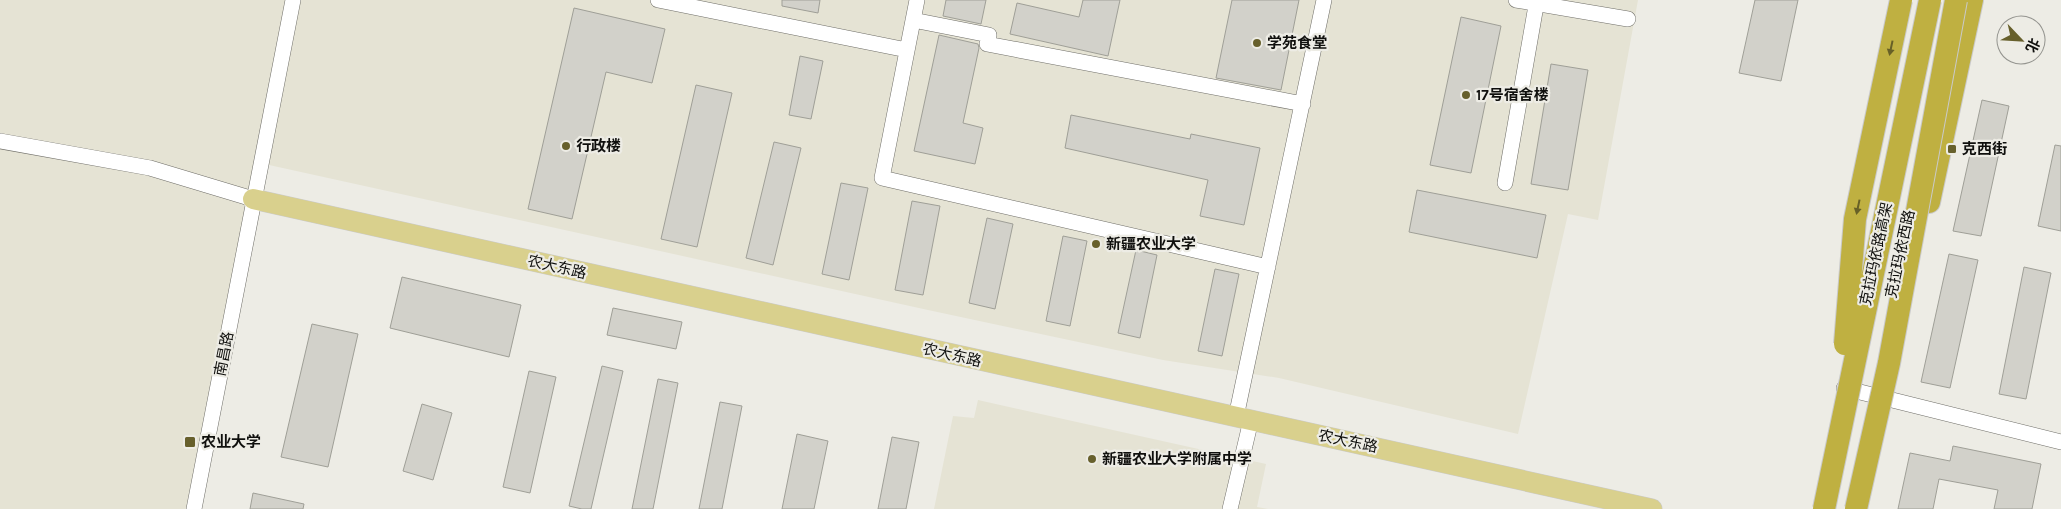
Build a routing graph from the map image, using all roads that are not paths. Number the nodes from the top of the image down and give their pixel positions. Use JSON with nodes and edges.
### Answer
{"nodes":[{"id":1,"x":293,"y":0,"type":"edge"},
{"id":2,"x":658,"y":0,"type":"edge"},
{"id":3,"x":918,"y":0,"type":"edge"},
{"id":4,"x":1324,"y":0,"type":"edge"},
{"id":5,"x":1516,"y":0,"type":"edge"},
{"id":6,"x":1901,"y":0,"type":"edge"},
{"id":7,"x":1920,"y":0,"type":"edge"},
{"id":8,"x":1930,"y":0,"type":"edge"},
{"id":9,"x":1537,"y":2,"type":"edge"},
{"id":10,"x":1960,"y":2,"type":"edge"},
{"id":11,"x":1628,"y":19,"type":"dead end"},
{"id":12,"x":914,"y":20,"type":"junction"},
{"id":13,"x":907,"y":50,"type":"junction"},
{"id":14,"x":1303,"y":104,"type":"junction"},
{"id":15,"x":0,"y":141,"type":"edge"},
{"id":16,"x":1505,"y":183,"type":"dead end"},
{"id":17,"x":253,"y":199,"type":"junction"},
{"id":18,"x":1930,"y":202,"type":"junction"},
{"id":19,"x":1268,"y":267,"type":"junction"},
{"id":20,"x":1889,"y":363,"type":"junction"},
{"id":21,"x":1844,"y":388,"type":"junction"},
{"id":22,"x":1871,"y":395,"type":"junction"},
{"id":23,"x":1243,"y":418,"type":"junction"},
{"id":24,"x":1837,"y":440,"type":"junction"},
{"id":25,"x":2061,"y":442,"type":"edge"},
{"id":26,"x":194,"y":509,"type":"edge"},
{"id":27,"x":1230,"y":509,"type":"edge"},
{"id":28,"x":1652,"y":509,"type":"edge"},
{"id":29,"x":1819,"y":509,"type":"edge"},
{"id":30,"x":1824,"y":509,"type":"edge"},
{"id":31,"x":1850,"y":509,"type":"edge"},
{"id":32,"x":1856,"y":509,"type":"edge"},
{"id":33,"x":1867,"y":509,"type":"edge"}],
"edges":[{"from":1,"to":17,"type":"street","name":"南昌路"},
{"from":2,"to":13,"type":"street"},
{"from":3,"to":12,"type":"street"},
{"from":4,"to":14,"type":"street"},
{"from":5,"to":9,"type":"street"},
{"from":6,"to":24,"type":"highway","one_way":true,"bridge":true},
{"from":7,"to":21,"type":"main road","name":"克拉玛依西路"},
{"from":8,"to":24,"type":"highway","name":"克拉玛依路高架","bridge":true},
{"from":9,"to":11,"type":"street"},
{"from":9,"to":16,"type":"street"},
{"from":10,"to":18,"type":"highway"},
{"from":10,"to":20,"type":"highway","name":"克拉玛依路高架","bridge":true},
{"from":10,"to":22,"type":"main road","name":"克拉玛依西路"},
{"from":12,"to":13,"type":"street"},
{"from":12,"to":14,"type":"street"},
{"from":13,"to":19,"type":"street"},
{"from":14,"to":19,"type":"street"},
{"from":15,"to":17,"type":"street"},
{"from":17,"to":23,"type":"main road","name":"农大东路"},
{"from":17,"to":26,"type":"street","name":"南昌路"},
{"from":18,"to":20,"type":"highway","bridge":true},
{"from":18,"to":33,"type":"highway"},
{"from":19,"to":23,"type":"street"},
{"from":20,"to":32,"type":"highway","name":"克拉玛依路高架","bridge":true},
{"from":21,"to":22,"type":"street"},
{"from":21,"to":29,"type":"main road","name":"克拉玛依西路"},
{"from":22,"to":25,"type":"street"},
{"from":22,"to":31,"type":"main road","name":"克拉玛依西路"},
{"from":23,"to":27,"type":"street"},
{"from":23,"to":28,"type":"main road","name":"农大东路"},
{"from":24,"to":30,"type":"highway","name":"克拉玛依路高架","bridge":true}]}
